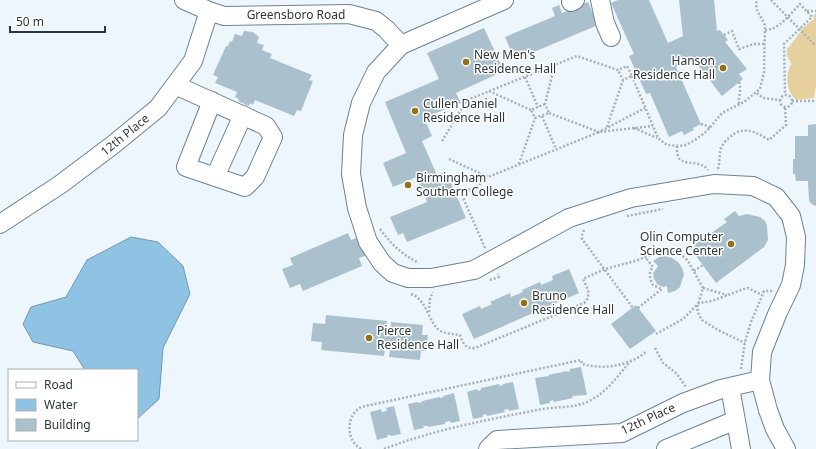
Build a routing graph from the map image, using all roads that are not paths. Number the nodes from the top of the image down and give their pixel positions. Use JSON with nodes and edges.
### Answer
{"nodes":[{"id":1,"x":184,"y":0,"type":"edge"},
{"id":2,"x":504,"y":0,"type":"edge"},
{"id":3,"x":600,"y":0,"type":"edge"},
{"id":4,"x":209,"y":11,"type":"junction"},
{"id":5,"x":611,"y":37,"type":"dead end"},
{"id":6,"x":401,"y":45,"type":"junction"},
{"id":7,"x":175,"y":85,"type":"junction"},
{"id":8,"x":212,"y":101,"type":"junction"},
{"id":9,"x":242,"y":115,"type":"junction"},
{"id":10,"x":216,"y":177,"type":"junction"},
{"id":11,"x":0,"y":224,"type":"edge"},
{"id":12,"x":760,"y":380,"type":"junction"},
{"id":13,"x":730,"y":387,"type":"junction"},
{"id":14,"x":736,"y":420,"type":"junction"},
{"id":15,"x":488,"y":449,"type":"edge"},
{"id":16,"x":666,"y":449,"type":"edge"},
{"id":17,"x":741,"y":449,"type":"edge"},
{"id":18,"x":786,"y":449,"type":"edge"}],
"edges":[{"from":1,"to":4,"type":"street","name":"Greensboro Road"},
{"from":2,"to":6,"type":"street"},
{"from":3,"to":5,"type":"street"},
{"from":4,"to":6,"type":"street","name":"Greensboro Road"},
{"from":4,"to":7,"type":"street","name":"12th Place"},
{"from":6,"to":12,"type":"street"},
{"from":7,"to":8,"type":"street"},
{"from":7,"to":11,"type":"street","name":"12th Place"},
{"from":8,"to":9,"type":"street"},
{"from":8,"to":10,"type":"street"},
{"from":9,"to":10,"type":"street"},
{"from":9,"to":10,"type":"street"},
{"from":12,"to":13,"type":"street","name":"12th Place"},
{"from":12,"to":18,"type":"street"},
{"from":13,"to":14,"type":"street"},
{"from":13,"to":15,"type":"street","name":"12th Place"},
{"from":14,"to":16,"type":"street"},
{"from":14,"to":17,"type":"street"}]}
